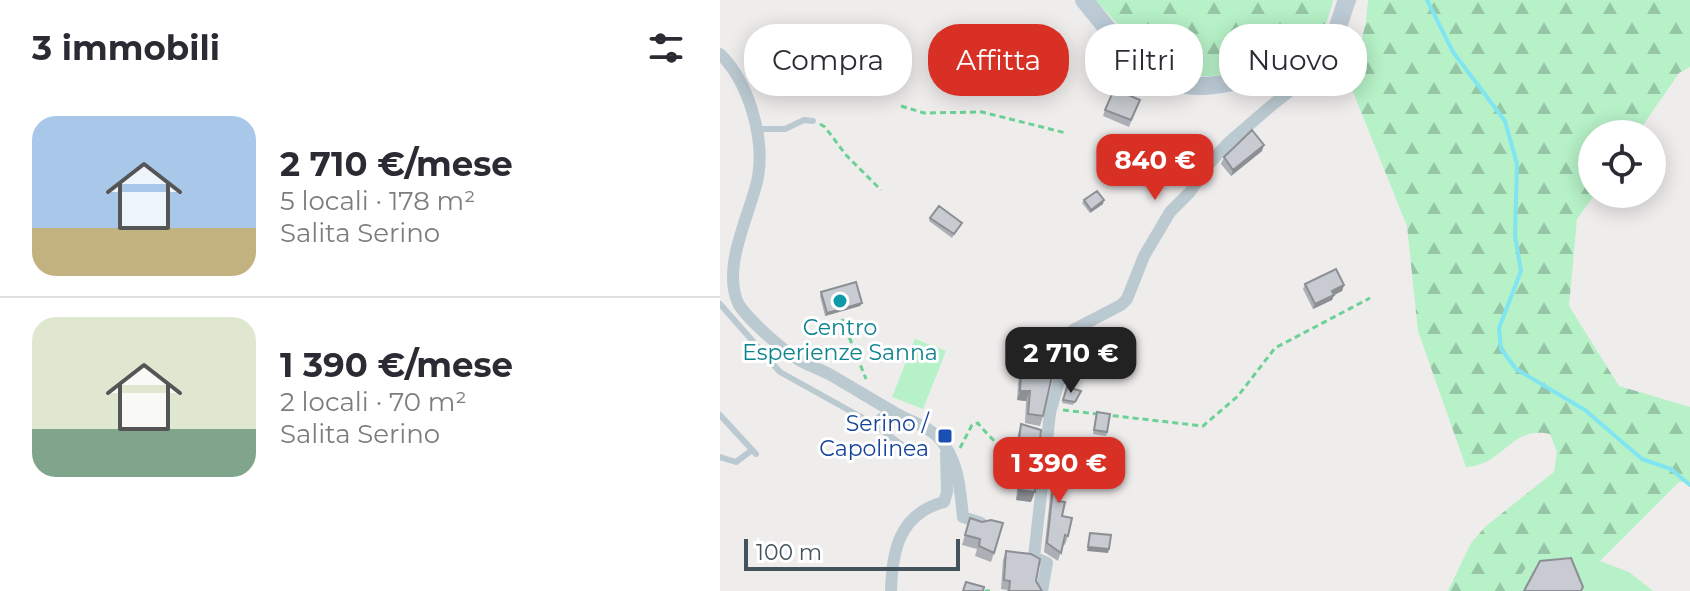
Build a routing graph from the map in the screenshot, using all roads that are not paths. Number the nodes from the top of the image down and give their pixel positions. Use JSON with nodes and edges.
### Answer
{"nodes":[{"id":1,"x":1084,"y":0,"type":"edge"},
{"id":2,"x":1347,"y":0,"type":"edge"},
{"id":3,"x":1338,"y":24,"type":"edge"},
{"id":4,"x":720,"y":54,"type":"edge"},
{"id":5,"x":1219,"y":83,"type":"edge"},
{"id":6,"x":1284,"y":96,"type":"edge"},
{"id":7,"x":813,"y":121,"type":"road end"},
{"id":8,"x":756,"y":129,"type":"junction"},
{"id":9,"x":1117,"y":153,"type":"dead end"},
{"id":10,"x":1199,"y":177,"type":"junction"},
{"id":11,"x":720,"y":304,"type":"edge"},
{"id":12,"x":889,"y":409,"type":"junction"},
{"id":13,"x":720,"y":415,"type":"edge"},
{"id":14,"x":872,"y":423,"type":"junction"},
{"id":15,"x":905,"y":447,"type":"dead end"},
{"id":16,"x":949,"y":455,"type":"junction"},
{"id":17,"x":720,"y":457,"type":"edge"},
{"id":18,"x":981,"y":523,"type":"edge"},
{"id":19,"x":891,"y":591,"type":"edge"},
{"id":20,"x":1042,"y":591,"type":"edge"}],
"edges":[{"from":1,"to":5,"type":"street"},
{"from":2,"to":3,"type":"street"},
{"from":4,"to":8,"type":"street"},
{"from":6,"to":10,"type":"street"},
{"from":7,"to":8,"type":"lane"},
{"from":8,"to":12,"type":"street"},
{"from":9,"to":10,"type":"street"},
{"from":10,"to":20,"type":"street"},
{"from":11,"to":14,"type":"lane"},
{"from":12,"to":14,"type":"lane"},
{"from":12,"to":16,"type":"street"},
{"from":13,"to":17,"type":"lane"},
{"from":14,"to":15,"type":"lane"},
{"from":16,"to":18,"type":"street"},
{"from":16,"to":19,"type":"street"}]}
